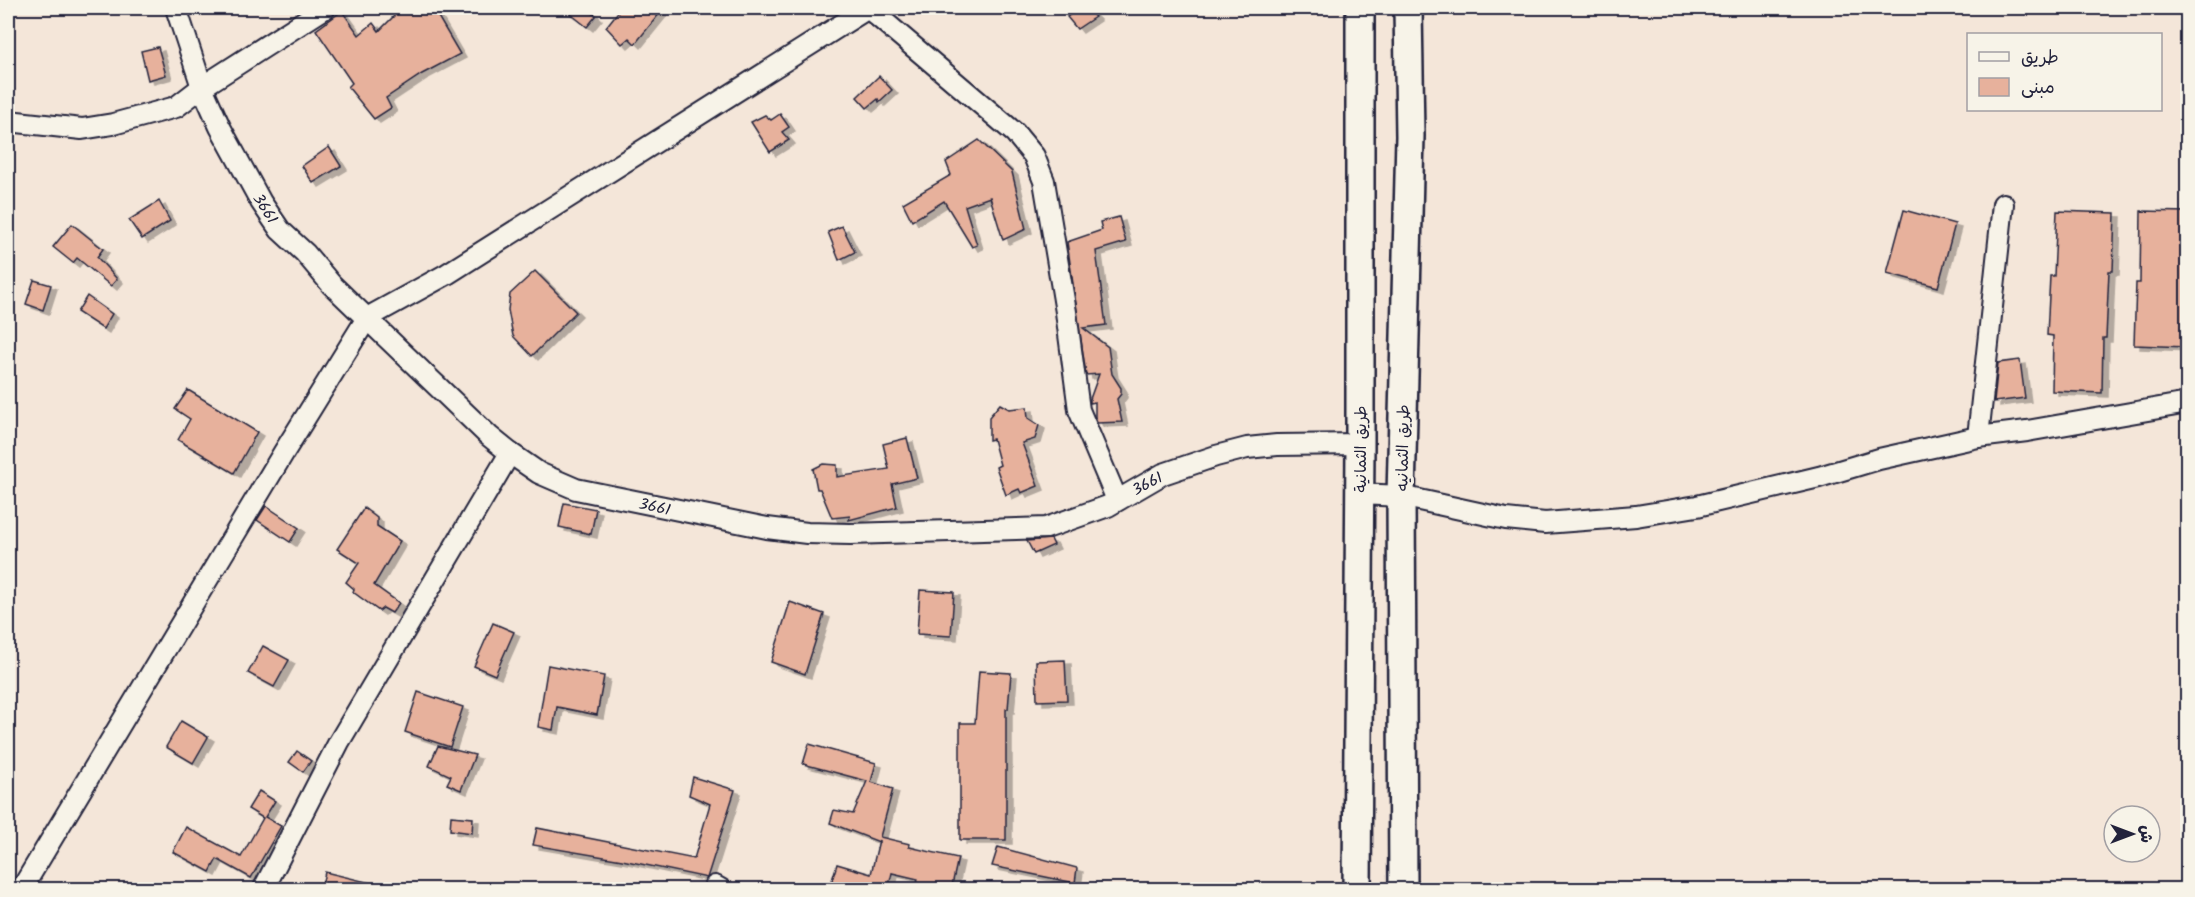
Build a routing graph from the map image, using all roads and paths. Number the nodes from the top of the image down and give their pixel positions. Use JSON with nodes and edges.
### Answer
{"nodes":[{"id":1,"x":176,"y":8,"type":"edge"},
{"id":2,"x":325,"y":8,"type":"edge"},
{"id":3,"x":868,"y":8,"type":"edge"},
{"id":4,"x":1360,"y":8,"type":"edge"},
{"id":5,"x":1408,"y":8,"type":"edge"},
{"id":6,"x":202,"y":87,"type":"junction"},
{"id":7,"x":8,"y":121,"type":"edge"},
{"id":8,"x":2003,"y":204,"type":"dead end"},
{"id":9,"x":368,"y":318,"type":"junction"},
{"id":10,"x":2187,"y":403,"type":"edge"},
{"id":11,"x":1978,"y":436,"type":"junction"},
{"id":12,"x":1360,"y":444,"type":"junction"},
{"id":13,"x":510,"y":453,"type":"junction"},
{"id":14,"x":1360,"y":494,"type":"junction"},
{"id":15,"x":1401,"y":496,"type":"junction"},
{"id":16,"x":1117,"y":500,"type":"junction"},
{"id":17,"x":21,"y":890,"type":"edge"},
{"id":18,"x":263,"y":890,"type":"edge"},
{"id":19,"x":1357,"y":890,"type":"edge"},
{"id":20,"x":1403,"y":890,"type":"edge"}],
"edges":[{"from":1,"to":6,"type":"street","name":"3661"},
{"from":2,"to":6,"type":"street"},
{"from":3,"to":9,"type":"street"},
{"from":3,"to":16,"type":"street"},
{"from":4,"to":12,"type":"street","name":"طريق الثمانية"},
{"from":5,"to":15,"type":"street","name":"طريق الثمانيه"},
{"from":6,"to":7,"type":"street"},
{"from":6,"to":9,"type":"street","name":"3661"},
{"from":8,"to":11,"type":"street"},
{"from":9,"to":13,"type":"street","name":"3661"},
{"from":9,"to":17,"type":"street"},
{"from":10,"to":11,"type":"street"},
{"from":11,"to":15,"type":"street"},
{"from":12,"to":14,"type":"street","name":"طريق الثمانية"},
{"from":12,"to":16,"type":"street","name":"3661"},
{"from":13,"to":16,"type":"street","name":"3661"},
{"from":13,"to":18,"type":"street"},
{"from":14,"to":15,"type":"street"},
{"from":14,"to":19,"type":"street","name":"طريق الثمانية"},
{"from":15,"to":20,"type":"street","name":"طريق الثمانيه"}]}
